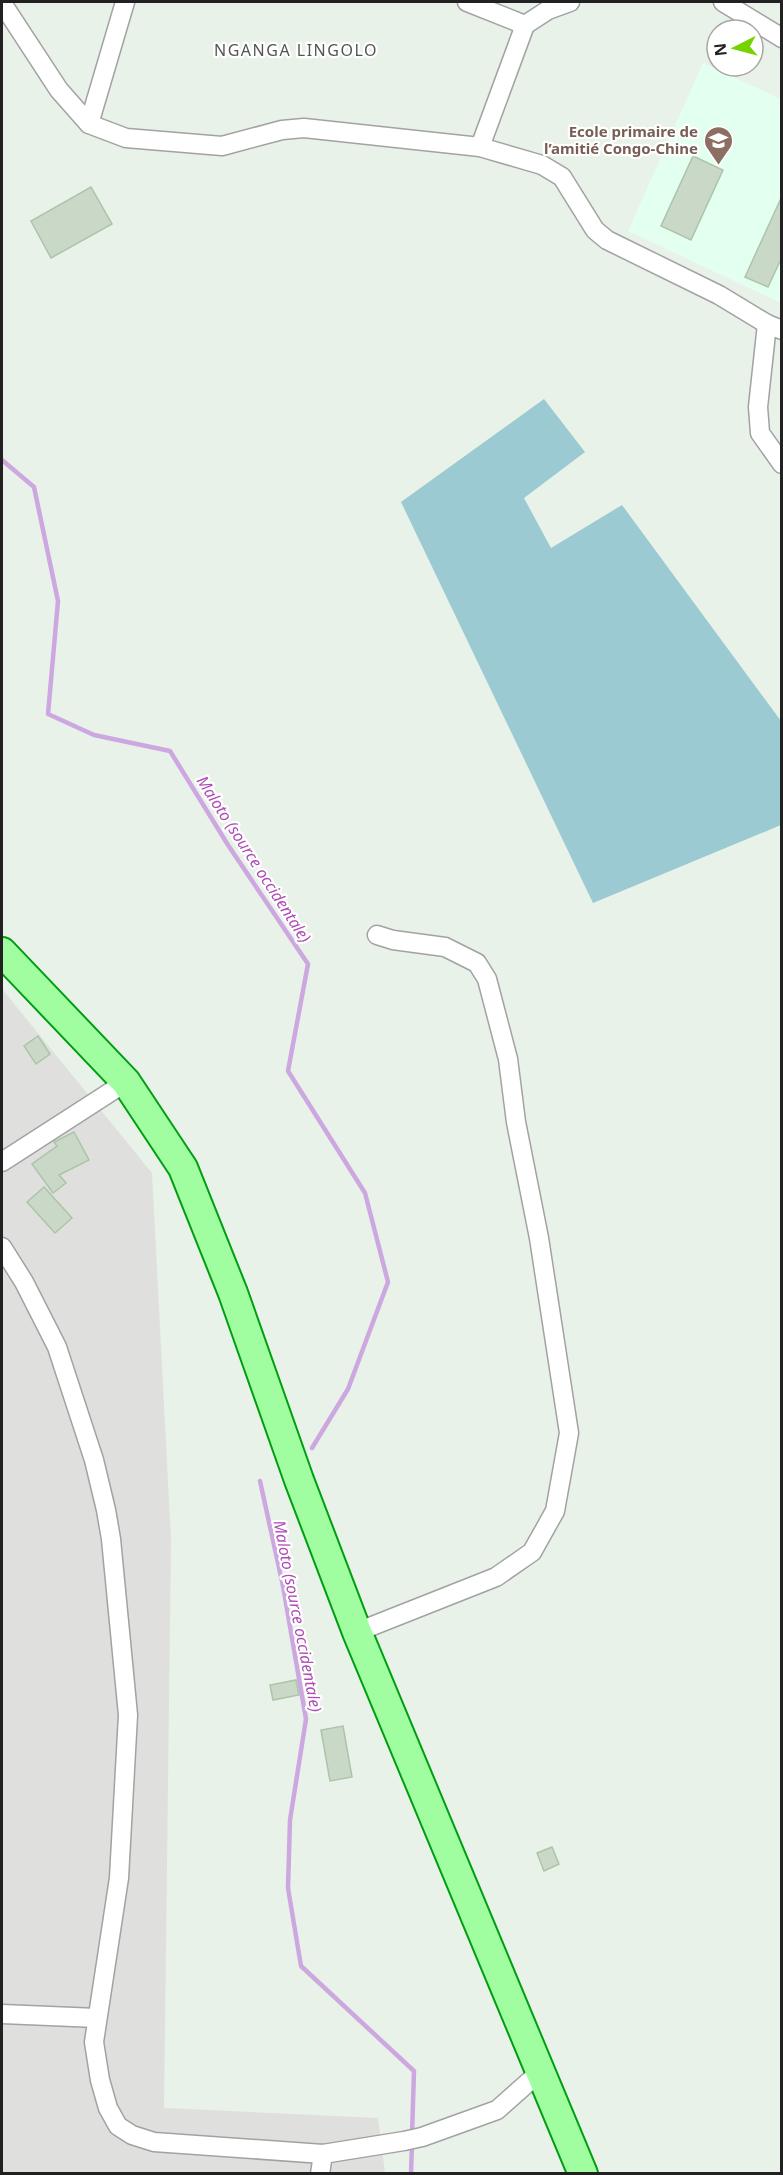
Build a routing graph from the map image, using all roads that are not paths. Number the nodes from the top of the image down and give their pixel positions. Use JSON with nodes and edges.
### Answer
{"nodes":[{"id":1,"x":126,"y":2,"type":"edge"},
{"id":2,"x":466,"y":2,"type":"edge"},
{"id":3,"x":570,"y":2,"type":"edge"},
{"id":4,"x":723,"y":2,"type":"edge"},
{"id":5,"x":2,"y":3,"type":"edge"},
{"id":6,"x":525,"y":25,"type":"junction"},
{"id":7,"x":782,"y":38,"type":"edge"},
{"id":8,"x":89,"y":124,"type":"junction"},
{"id":9,"x":480,"y":147,"type":"junction"},
{"id":10,"x":774,"y":327,"type":"edge"},
{"id":11,"x":782,"y":464,"type":"edge"},
{"id":12,"x":377,"y":935,"type":"dead end"},
{"id":13,"x":2,"y":952,"type":"edge"},
{"id":14,"x":126,"y":1082,"type":"junction"},
{"id":15,"x":2,"y":1162,"type":"edge"},
{"id":16,"x":2,"y":1247,"type":"edge"},
{"id":17,"x":357,"y":1632,"type":"junction"},
{"id":18,"x":2,"y":2014,"type":"edge"},
{"id":19,"x":97,"y":2018,"type":"junction"},
{"id":20,"x":541,"y":2071,"type":"junction"},
{"id":21,"x":323,"y":2154,"type":"junction"},
{"id":22,"x":320,"y":2174,"type":"edge"},
{"id":23,"x":583,"y":2174,"type":"edge"}],
"edges":[{"from":1,"to":8,"type":"street"},
{"from":2,"to":6,"type":"street"},
{"from":3,"to":6,"type":"street"},
{"from":4,"to":7,"type":"street"},
{"from":5,"to":8,"type":"street"},
{"from":6,"to":9,"type":"street"},
{"from":8,"to":9,"type":"street"},
{"from":9,"to":10,"type":"street"},
{"from":10,"to":11,"type":"street"},
{"from":12,"to":17,"type":"street"},
{"from":13,"to":14,"type":"main road"},
{"from":14,"to":15,"type":"street"},
{"from":14,"to":17,"type":"main road"},
{"from":16,"to":19,"type":"street"},
{"from":17,"to":20,"type":"main road"},
{"from":18,"to":19,"type":"street"},
{"from":19,"to":21,"type":"street"},
{"from":20,"to":21,"type":"street"},
{"from":20,"to":23,"type":"main road"},
{"from":21,"to":22,"type":"street"}]}
